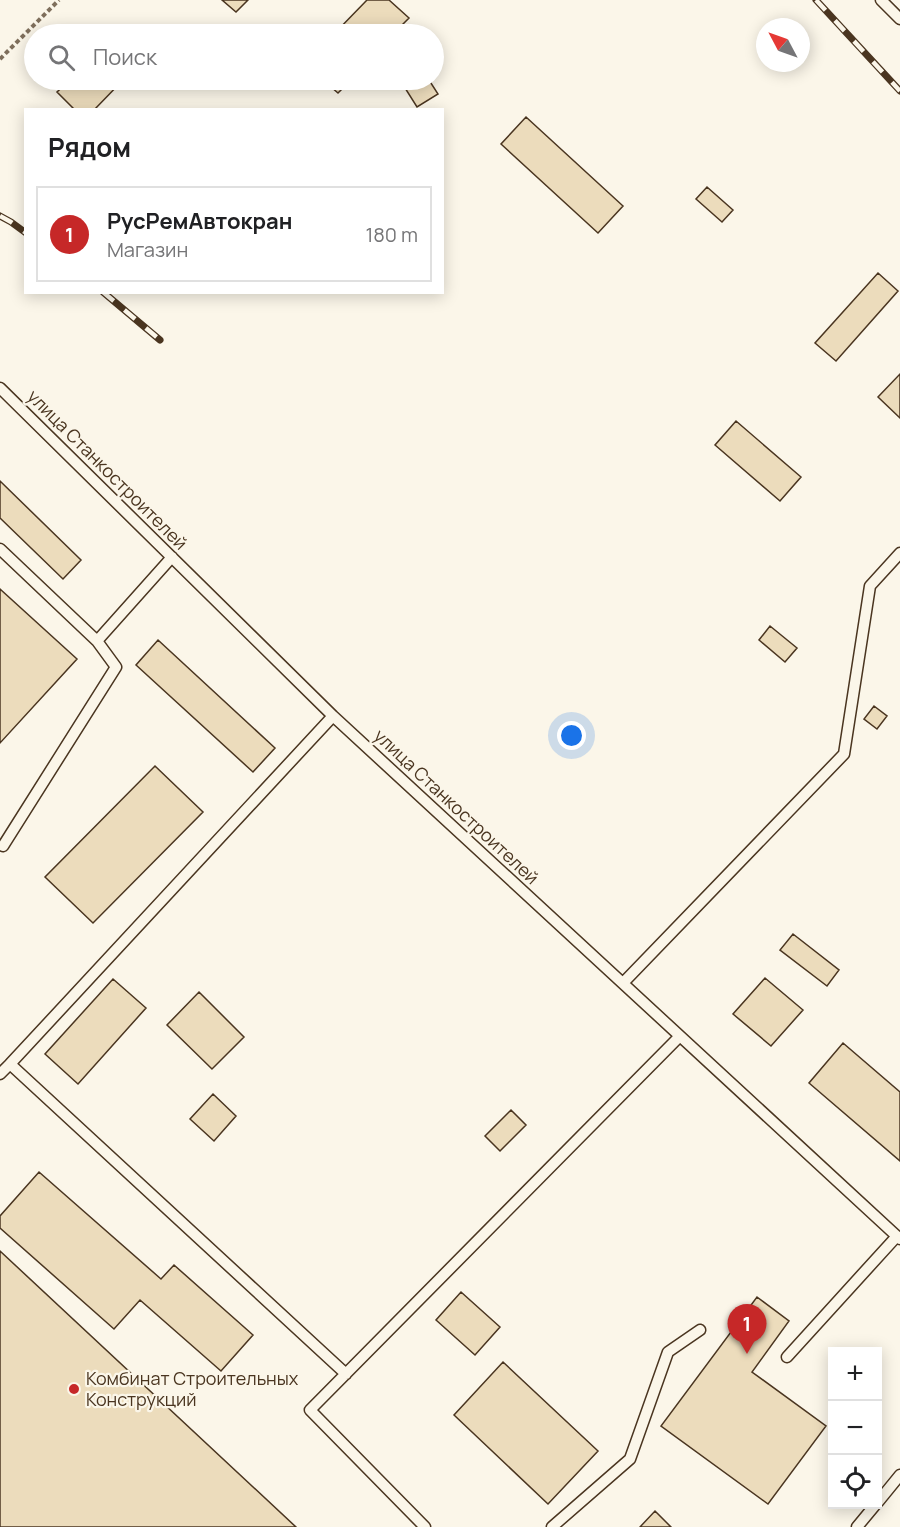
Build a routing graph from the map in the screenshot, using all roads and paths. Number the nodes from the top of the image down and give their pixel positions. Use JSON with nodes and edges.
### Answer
{"nodes":[{"id":1,"x":60,"y":0,"type":"edge"},
{"id":2,"x":881,"y":0,"type":"edge"},
{"id":3,"x":900,"y":19,"type":"edge"},
{"id":4,"x":36,"y":24,"type":"edge"},
{"id":5,"x":24,"y":35,"type":"edge"},
{"id":6,"x":0,"y":59,"type":"edge"},
{"id":7,"x":0,"y":388,"type":"edge"},
{"id":8,"x":0,"y":549,"type":"edge"},
{"id":9,"x":900,"y":553,"type":"edge"},
{"id":10,"x":172,"y":557,"type":"junction"},
{"id":11,"x":97,"y":641,"type":"junction"},
{"id":12,"x":333,"y":716,"type":"junction"},
{"id":13,"x":3,"y":846,"type":"dead end"},
{"id":14,"x":623,"y":983,"type":"junction"},
{"id":15,"x":680,"y":1036,"type":"junction"},
{"id":16,"x":10,"y":1064,"type":"junction"},
{"id":17,"x":0,"y":1074,"type":"edge"},
{"id":18,"x":898,"y":1238,"type":"edge"},
{"id":19,"x":700,"y":1330,"type":"dead end"},
{"id":20,"x":787,"y":1357,"type":"dead end"},
{"id":21,"x":346,"y":1374,"type":"junction"},
{"id":22,"x":900,"y":1475,"type":"edge"},
{"id":23,"x":882,"y":1497,"type":"edge"},
{"id":24,"x":872,"y":1509,"type":"edge"},
{"id":25,"x":425,"y":1527,"type":"edge"},
{"id":26,"x":552,"y":1527,"type":"edge"},
{"id":27,"x":857,"y":1527,"type":"edge"}],
"edges":[{"from":1,"to":4,"type":"path"},
{"from":2,"to":3,"type":"lane"},
{"from":5,"to":6,"type":"path"},
{"from":7,"to":10,"type":"lane","name":"улица Станкостроителей"},
{"from":8,"to":11,"type":"lane"},
{"from":9,"to":14,"type":"lane"},
{"from":10,"to":11,"type":"lane"},
{"from":10,"to":12,"type":"lane","name":"улица Станкостроителей"},
{"from":11,"to":13,"type":"lane"},
{"from":12,"to":14,"type":"lane","name":"улица Станкостроителей"},
{"from":12,"to":16,"type":"lane"},
{"from":14,"to":15,"type":"lane","name":"улица Станкостроителей"},
{"from":15,"to":18,"type":"lane","name":"улица Станкостроителей"},
{"from":15,"to":21,"type":"lane"},
{"from":16,"to":17,"type":"lane"},
{"from":16,"to":21,"type":"lane"},
{"from":18,"to":20,"type":"lane"},
{"from":19,"to":26,"type":"lane"},
{"from":21,"to":25,"type":"lane"},
{"from":22,"to":23,"type":"lane"},
{"from":24,"to":27,"type":"lane"}]}
